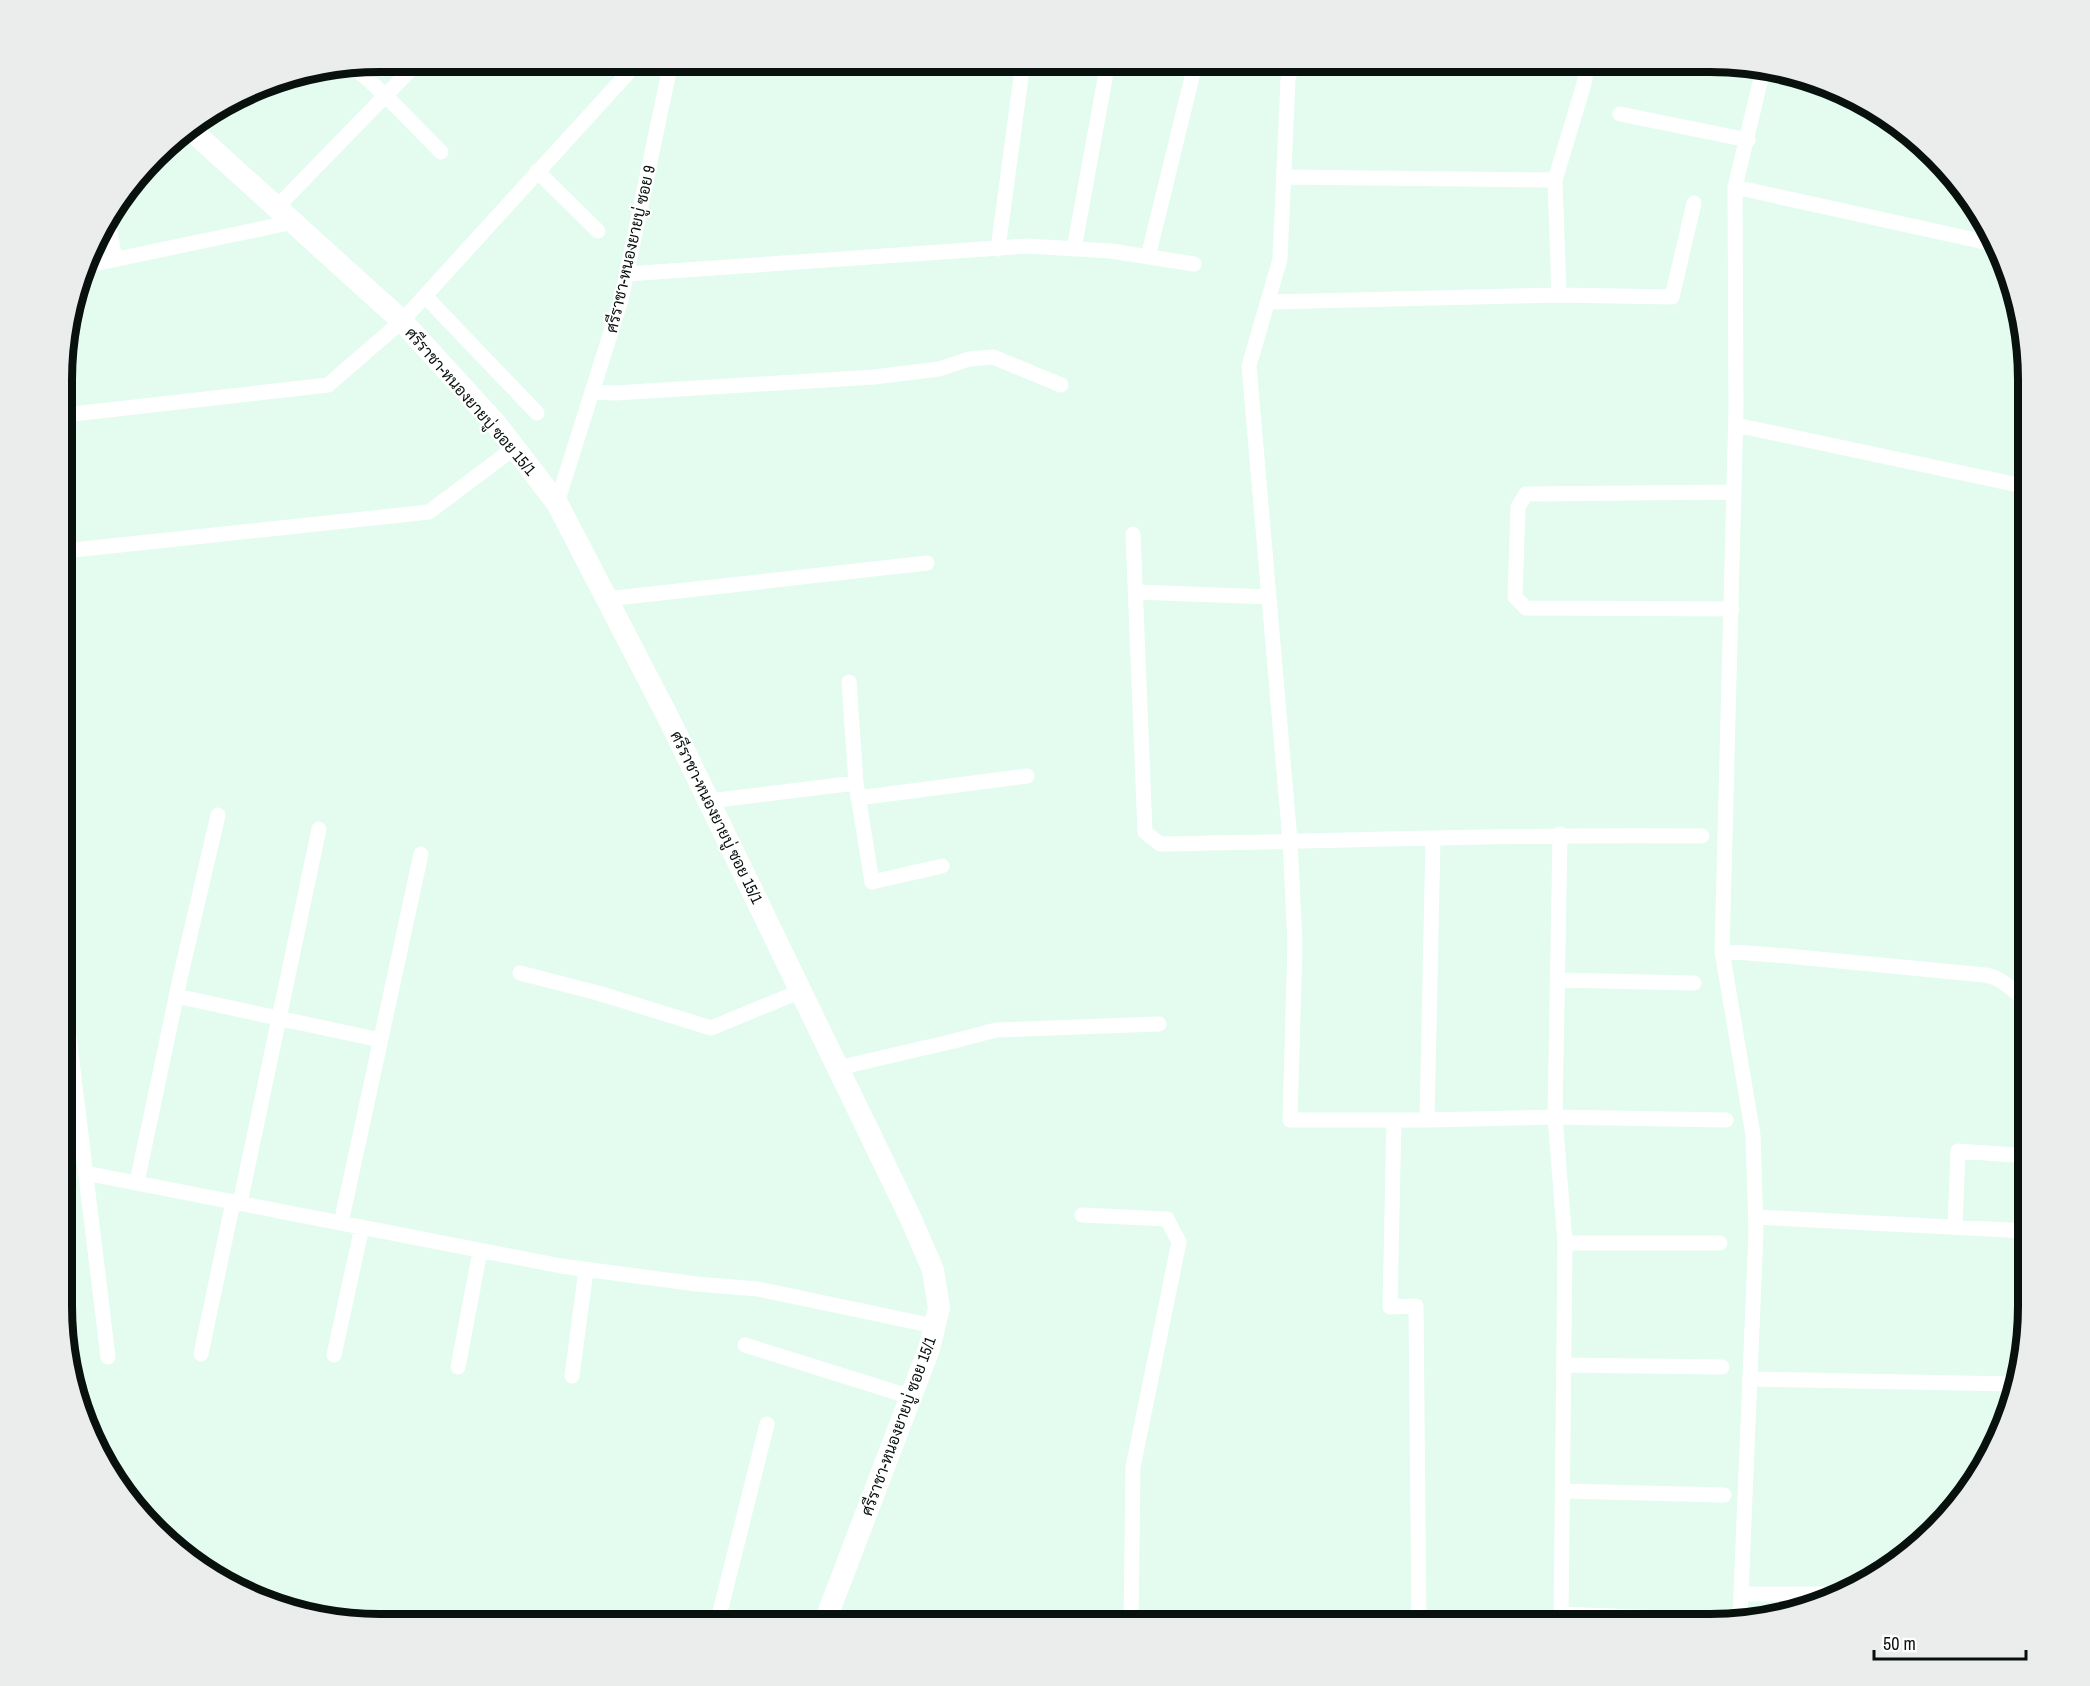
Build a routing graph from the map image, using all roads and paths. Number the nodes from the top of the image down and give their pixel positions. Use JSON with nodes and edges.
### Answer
{"nodes":[{"id":1,"x":408,"y":72,"type":"edge"},
{"id":2,"x":628,"y":72,"type":"edge"},
{"id":3,"x":668,"y":72,"type":"edge"},
{"id":4,"x":1022,"y":72,"type":"edge"},
{"id":5,"x":1106,"y":72,"type":"edge"},
{"id":6,"x":1193,"y":72,"type":"edge"},
{"id":7,"x":1290,"y":72,"type":"edge"},
{"id":8,"x":1586,"y":72,"type":"edge"},
{"id":9,"x":361,"y":73,"type":"edge"},
{"id":10,"x":1762,"y":77,"type":"edge"},
{"id":11,"x":385,"y":95,"type":"junction"},
{"id":12,"x":1620,"y":114,"type":"dead end"},
{"id":13,"x":196,"y":134,"type":"edge"},
{"id":14,"x":1748,"y":140,"type":"junction"},
{"id":15,"x":441,"y":152,"type":"dead end"},
{"id":16,"x":537,"y":171,"type":"junction"},
{"id":17,"x":1284,"y":177,"type":"junction"},
{"id":18,"x":1555,"y":180,"type":"junction"},
{"id":19,"x":1735,"y":187,"type":"junction"},
{"id":20,"x":1694,"y":203,"type":"dead end"},
{"id":21,"x":285,"y":215,"type":"junction"},
{"id":22,"x":598,"y":231,"type":"dead end"},
{"id":23,"x":110,"y":232,"type":"edge"},
{"id":24,"x":1985,"y":242,"type":"edge"},
{"id":25,"x":998,"y":249,"type":"junction"},
{"id":26,"x":1074,"y":249,"type":"junction"},
{"id":27,"x":1148,"y":257,"type":"junction"},
{"id":28,"x":116,"y":259,"type":"junction"},
{"id":29,"x":94,"y":264,"type":"edge"},
{"id":30,"x":1194,"y":264,"type":"dead end"},
{"id":31,"x":627,"y":274,"type":"junction"},
{"id":32,"x":1558,"y":295,"type":"junction"},
{"id":33,"x":426,"y":297,"type":"junction"},
{"id":34,"x":1268,"y":302,"type":"junction"},
{"id":35,"x":402,"y":321,"type":"junction"},
{"id":36,"x":1061,"y":385,"type":"dead end"},
{"id":37,"x":592,"y":392,"type":"junction"},
{"id":38,"x":537,"y":413,"type":"dead end"},
{"id":39,"x":72,"y":414,"type":"edge"},
{"id":40,"x":1736,"y":425,"type":"junction"},
{"id":41,"x":514,"y":448,"type":"junction"},
{"id":42,"x":2018,"y":485,"type":"edge"},
{"id":43,"x":1734,"y":492,"type":"junction"},
{"id":44,"x":557,"y":502,"type":"junction"},
{"id":45,"x":1133,"y":534,"type":"dead end"},
{"id":46,"x":72,"y":550,"type":"edge"},
{"id":47,"x":927,"y":563,"type":"dead end"},
{"id":48,"x":1136,"y":592,"type":"junction"},
{"id":49,"x":1269,"y":597,"type":"junction"},
{"id":50,"x":607,"y":599,"type":"junction"},
{"id":51,"x":1732,"y":609,"type":"junction"},
{"id":52,"x":849,"y":682,"type":"dead end"},
{"id":53,"x":1027,"y":776,"type":"dead end"},
{"id":54,"x":857,"y":791,"type":"junction"},
{"id":55,"x":709,"y":801,"type":"junction"},
{"id":56,"x":218,"y":815,"type":"dead end"},
{"id":57,"x":319,"y":829,"type":"dead end"},
{"id":58,"x":1560,"y":834,"type":"junction"},
{"id":59,"x":1702,"y":836,"type":"dead end"},
{"id":60,"x":1432,"y":839,"type":"junction"},
{"id":61,"x":1290,"y":841,"type":"junction"},
{"id":62,"x":421,"y":854,"type":"dead end"},
{"id":63,"x":942,"y":866,"type":"dead end"},
{"id":64,"x":1722,"y":951,"type":"junction"},
{"id":65,"x":520,"y":973,"type":"dead end"},
{"id":66,"x":1558,"y":980,"type":"junction"},
{"id":67,"x":1694,"y":983,"type":"dead end"},
{"id":68,"x":801,"y":991,"type":"junction"},
{"id":69,"x":2018,"y":994,"type":"edge"},
{"id":70,"x":176,"y":996,"type":"junction"},
{"id":71,"x":278,"y":1018,"type":"junction"},
{"id":72,"x":1159,"y":1024,"type":"dead end"},
{"id":73,"x":380,"y":1040,"type":"junction"},
{"id":74,"x":838,"y":1068,"type":"junction"},
{"id":75,"x":72,"y":1088,"type":"edge"},
{"id":76,"x":1555,"y":1117,"type":"junction"},
{"id":77,"x":1394,"y":1120,"type":"junction"},
{"id":78,"x":1428,"y":1120,"type":"junction"},
{"id":79,"x":1726,"y":1120,"type":"dead end"},
{"id":80,"x":2018,"y":1155,"type":"edge"},
{"id":81,"x":85,"y":1173,"type":"junction"},
{"id":82,"x":137,"y":1182,"type":"junction"},
{"id":83,"x":236,"y":1202,"type":"junction"},
{"id":84,"x":1082,"y":1215,"type":"dead end"},
{"id":85,"x":1756,"y":1217,"type":"junction"},
{"id":86,"x":341,"y":1223,"type":"junction"},
{"id":87,"x":362,"y":1227,"type":"junction"},
{"id":88,"x":1955,"y":1227,"type":"junction"},
{"id":89,"x":2018,"y":1230,"type":"edge"},
{"id":90,"x":1565,"y":1242,"type":"junction"},
{"id":91,"x":1720,"y":1243,"type":"dead end"},
{"id":92,"x":480,"y":1251,"type":"junction"},
{"id":93,"x":586,"y":1270,"type":"junction"},
{"id":94,"x":934,"y":1326,"type":"junction"},
{"id":95,"x":745,"y":1345,"type":"dead end"},
{"id":96,"x":201,"y":1354,"type":"dead end"},
{"id":97,"x":334,"y":1355,"type":"dead end"},
{"id":98,"x":108,"y":1357,"type":"dead end"},
{"id":99,"x":1564,"y":1365,"type":"junction"},
{"id":100,"x":458,"y":1367,"type":"dead end"},
{"id":101,"x":1722,"y":1367,"type":"dead end"},
{"id":102,"x":572,"y":1376,"type":"dead end"},
{"id":103,"x":1750,"y":1379,"type":"junction"},
{"id":104,"x":2007,"y":1384,"type":"edge"},
{"id":105,"x":910,"y":1397,"type":"junction"},
{"id":106,"x":767,"y":1424,"type":"dead end"},
{"id":107,"x":1563,"y":1491,"type":"junction"},
{"id":108,"x":1724,"y":1495,"type":"dead end"},
{"id":109,"x":1741,"y":1593,"type":"junction"},
{"id":110,"x":1820,"y":1594,"type":"edge"},
{"id":111,"x":1740,"y":1612,"type":"edge"},
{"id":112,"x":720,"y":1614,"type":"edge"},
{"id":113,"x":828,"y":1614,"type":"edge"},
{"id":114,"x":1131,"y":1614,"type":"edge"},
{"id":115,"x":1419,"y":1614,"type":"edge"},
{"id":116,"x":1561,"y":1614,"type":"edge"}],
"edges":[{"from":1,"to":11,"type":"street"},
{"from":2,"to":16,"type":"street"},
{"from":3,"to":31,"type":"street","name":"ศรีราชา-หนองยายบู่ ซอย 9"},
{"from":4,"to":25,"type":"street"},
{"from":5,"to":26,"type":"street"},
{"from":6,"to":27,"type":"street"},
{"from":7,"to":17,"type":"street"},
{"from":8,"to":18,"type":"street"},
{"from":9,"to":11,"type":"street"},
{"from":10,"to":14,"type":"street"},
{"from":11,"to":15,"type":"street"},
{"from":11,"to":21,"type":"street"},
{"from":12,"to":14,"type":"street"},
{"from":13,"to":21,"type":"street","name":"ศรีราชา-หนองยายบู่ ซอย 15/1"},
{"from":14,"to":19,"type":"street"},
{"from":16,"to":22,"type":"street"},
{"from":16,"to":33,"type":"street"},
{"from":17,"to":18,"type":"street"},
{"from":17,"to":34,"type":"street"},
{"from":18,"to":32,"type":"street"},
{"from":19,"to":24,"type":"street"},
{"from":19,"to":40,"type":"street"},
{"from":20,"to":32,"type":"street"},
{"from":21,"to":28,"type":"street"},
{"from":21,"to":35,"type":"street","name":"ศรีราชา-หนองยายบู่ ซอย 15/1"},
{"from":23,"to":28,"type":"street"},
{"from":25,"to":26,"type":"street"},
{"from":25,"to":31,"type":"street"},
{"from":26,"to":27,"type":"street"},
{"from":27,"to":30,"type":"street"},
{"from":28,"to":29,"type":"street"},
{"from":31,"to":37,"type":"street","name":"ศรีราชา-หนองยายบู่ ซอย 9"},
{"from":32,"to":34,"type":"street"},
{"from":33,"to":35,"type":"street"},
{"from":33,"to":38,"type":"street"},
{"from":34,"to":49,"type":"street"},
{"from":35,"to":39,"type":"street"},
{"from":35,"to":41,"type":"street","name":"ศรีราชา-หนองยายบู่ ซอย 15/1"},
{"from":36,"to":37,"type":"street"},
{"from":37,"to":44,"type":"street","name":"ศรีราชา-หนองยายบู่ ซอย 9"},
{"from":40,"to":42,"type":"street"},
{"from":40,"to":43,"type":"street"},
{"from":41,"to":44,"type":"street","name":"ศรีราชา-หนองยายบู่ ซอย 15/1"},
{"from":41,"to":46,"type":"street"},
{"from":43,"to":51,"type":"street"},
{"from":43,"to":51,"type":"street"},
{"from":44,"to":50,"type":"street","name":"ศรีราชา-หนองยายบู่ ซอย 15/1"},
{"from":45,"to":48,"type":"street"},
{"from":47,"to":50,"type":"street"},
{"from":48,"to":49,"type":"street"},
{"from":48,"to":61,"type":"street"},
{"from":49,"to":61,"type":"street"},
{"from":50,"to":55,"type":"street","name":"ศรีราชา-หนองยายบู่ ซอย 15/1"},
{"from":51,"to":64,"type":"street"},
{"from":52,"to":54,"type":"street"},
{"from":53,"to":54,"type":"street"},
{"from":54,"to":55,"type":"street"},
{"from":54,"to":63,"type":"street"},
{"from":55,"to":68,"type":"street","name":"ศรีราชา-หนองยายบู่ ซอย 15/1"},
{"from":56,"to":70,"type":"street"},
{"from":57,"to":71,"type":"street"},
{"from":58,"to":59,"type":"street"},
{"from":58,"to":60,"type":"street"},
{"from":58,"to":66,"type":"street"},
{"from":60,"to":61,"type":"street"},
{"from":60,"to":78,"type":"street"},
{"from":61,"to":77,"type":"street"},
{"from":62,"to":73,"type":"street"},
{"from":64,"to":69,"type":"street"},
{"from":64,"to":85,"type":"street"},
{"from":65,"to":68,"type":"street"},
{"from":66,"to":67,"type":"street"},
{"from":66,"to":76,"type":"street"},
{"from":68,"to":74,"type":"street","name":"ศรีราชา-หนองยายบู่ ซอย 15/1"},
{"from":70,"to":71,"type":"street"},
{"from":70,"to":82,"type":"street"},
{"from":71,"to":73,"type":"street"},
{"from":71,"to":83,"type":"street"},
{"from":72,"to":74,"type":"street"},
{"from":73,"to":86,"type":"street"},
{"from":74,"to":94,"type":"street","name":"ศรีราชา-หนองยายบู่ ซอย 15/1"},
{"from":75,"to":81,"type":"street"},
{"from":76,"to":78,"type":"street"},
{"from":76,"to":79,"type":"street"},
{"from":76,"to":90,"type":"street"},
{"from":77,"to":78,"type":"street"},
{"from":77,"to":115,"type":"street"},
{"from":80,"to":88,"type":"street"},
{"from":81,"to":82,"type":"street"},
{"from":81,"to":98,"type":"street"},
{"from":82,"to":83,"type":"street"},
{"from":83,"to":86,"type":"street"},
{"from":83,"to":96,"type":"street"},
{"from":84,"to":114,"type":"street"},
{"from":85,"to":88,"type":"street"},
{"from":85,"to":103,"type":"street"},
{"from":86,"to":87,"type":"street"},
{"from":87,"to":92,"type":"street"},
{"from":87,"to":97,"type":"street"},
{"from":88,"to":89,"type":"street"},
{"from":90,"to":91,"type":"street"},
{"from":90,"to":99,"type":"street"},
{"from":92,"to":93,"type":"street"},
{"from":92,"to":100,"type":"street"},
{"from":93,"to":94,"type":"street"},
{"from":93,"to":102,"type":"street"},
{"from":94,"to":105,"type":"street","name":"ศรีราชา-หนองยายบู่ ซอย 15/1"},
{"from":95,"to":105,"type":"street"},
{"from":99,"to":101,"type":"street"},
{"from":99,"to":107,"type":"street"},
{"from":103,"to":104,"type":"street"},
{"from":103,"to":109,"type":"street"},
{"from":105,"to":113,"type":"street","name":"ศรีราชา-หนองยายบู่ ซอย 15/1"},
{"from":106,"to":112,"type":"street"},
{"from":107,"to":108,"type":"street"},
{"from":107,"to":116,"type":"street"},
{"from":109,"to":110,"type":"street"},
{"from":109,"to":111,"type":"street"}]}
